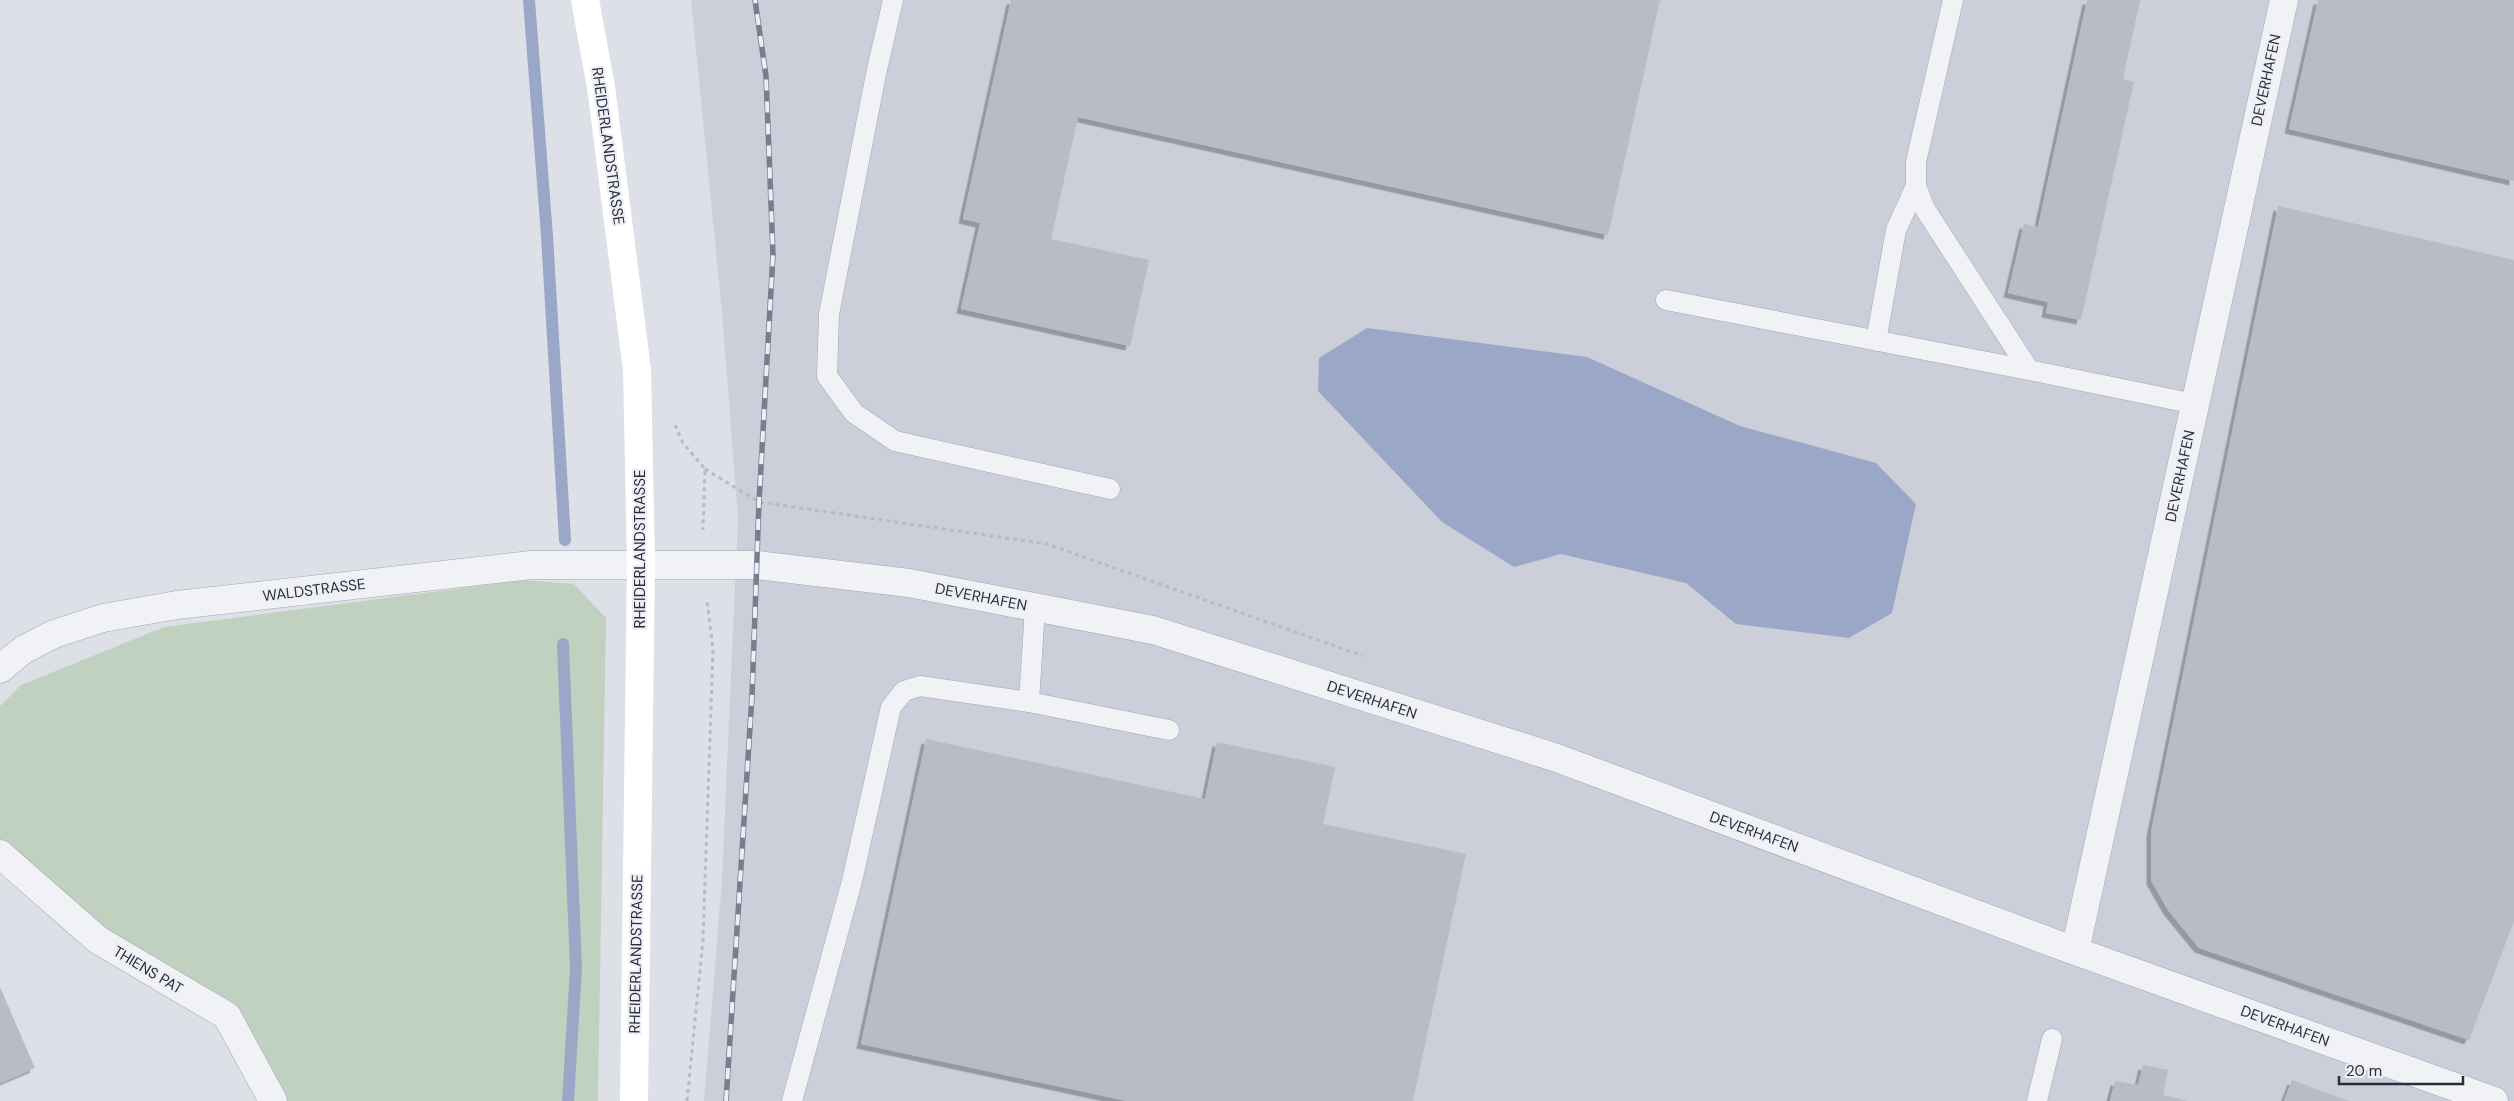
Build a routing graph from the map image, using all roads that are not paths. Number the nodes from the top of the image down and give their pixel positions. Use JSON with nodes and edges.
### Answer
{"nodes":[{"id":1,"x":585,"y":0,"type":"edge"},
{"id":2,"x":893,"y":0,"type":"edge"},
{"id":3,"x":1953,"y":0,"type":"edge"},
{"id":4,"x":2284,"y":0,"type":"edge"},
{"id":5,"x":1916,"y":186,"type":"junction"},
{"id":6,"x":1666,"y":300,"type":"dead end"},
{"id":7,"x":1876,"y":341,"type":"junction"},
{"id":8,"x":2029,"y":370,"type":"junction"},
{"id":9,"x":2195,"y":404,"type":"junction"},
{"id":10,"x":1110,"y":489,"type":"dead end"},
{"id":11,"x":641,"y":563,"type":"junction"},
{"id":12,"x":1035,"y":608,"type":"junction"},
{"id":13,"x":0,"y":669,"type":"edge"},
{"id":14,"x":1030,"y":702,"type":"junction"},
{"id":15,"x":1169,"y":730,"type":"dead end"},
{"id":16,"x":0,"y":854,"type":"edge"},
{"id":17,"x":2075,"y":951,"type":"junction"},
{"id":18,"x":2052,"y":1039,"type":"dead end"},
{"id":19,"x":2491,"y":1100,"type":"edge"},
{"id":20,"x":273,"y":1101,"type":"edge"},
{"id":21,"x":634,"y":1101,"type":"edge"},
{"id":22,"x":792,"y":1101,"type":"edge"},
{"id":23,"x":2037,"y":1101,"type":"edge"}],
"edges":[{"from":1,"to":11,"type":"main road","name":"RHEIDERLANDSTRASSE"},
{"from":2,"to":10,"type":"lane"},
{"from":3,"to":5,"type":"lane"},
{"from":4,"to":9,"type":"street","name":"DEVERHAFEN"},
{"from":5,"to":7,"type":"lane"},
{"from":5,"to":8,"type":"lane"},
{"from":6,"to":7,"type":"lane"},
{"from":7,"to":8,"type":"lane"},
{"from":8,"to":9,"type":"lane"},
{"from":9,"to":17,"type":"street","name":"DEVERHAFEN"},
{"from":11,"to":12,"type":"street","name":"DEVERHAFEN"},
{"from":11,"to":13,"type":"street","name":"WALDSTRASSE"},
{"from":11,"to":21,"type":"main road","name":"RHEIDERLANDSTRASSE"},
{"from":12,"to":14,"type":"lane"},
{"from":12,"to":17,"type":"street","name":"DEVERHAFEN"},
{"from":14,"to":15,"type":"lane"},
{"from":14,"to":22,"type":"lane"},
{"from":16,"to":20,"type":"street","name":"THIENS PAT"},
{"from":17,"to":19,"type":"street","name":"DEVERHAFEN"},
{"from":18,"to":23,"type":"lane"}]}
